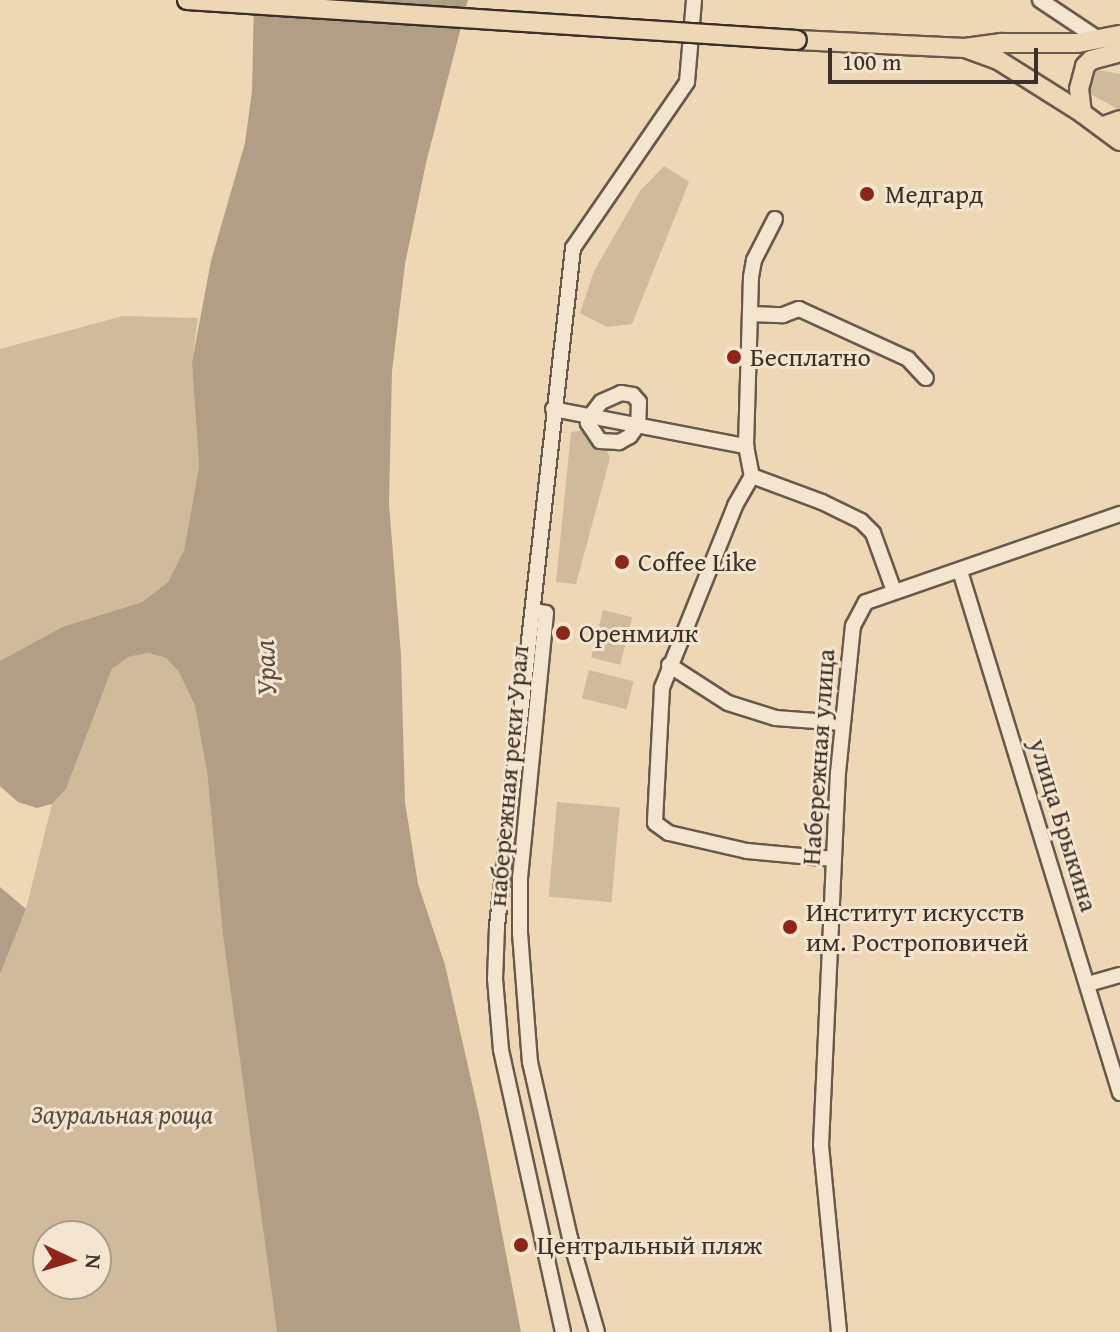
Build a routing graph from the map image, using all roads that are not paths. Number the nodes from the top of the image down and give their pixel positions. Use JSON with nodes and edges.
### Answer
{"nodes":[{"id":1,"x":187,"y":0,"type":"edge"},
{"id":2,"x":694,"y":0,"type":"edge"},
{"id":3,"x":1040,"y":0,"type":"edge"},
{"id":4,"x":1120,"y":35,"type":"edge"},
{"id":5,"x":965,"y":48,"type":"junction"},
{"id":6,"x":1114,"y":51,"type":"edge"},
{"id":7,"x":1082,"y":113,"type":"junction"},
{"id":8,"x":1120,"y":120,"type":"edge"},
{"id":9,"x":1101,"y":127,"type":"junction"},
{"id":10,"x":1120,"y":141,"type":"edge"},
{"id":11,"x":775,"y":219,"type":"dead end"},
{"id":12,"x":750,"y":314,"type":"junction"},
{"id":13,"x":926,"y":378,"type":"dead end"},
{"id":14,"x":553,"y":409,"type":"junction"},
{"id":15,"x":591,"y":415,"type":"junction"},
{"id":16,"x":638,"y":425,"type":"junction"},
{"id":17,"x":746,"y":446,"type":"junction"},
{"id":18,"x":752,"y":476,"type":"junction"},
{"id":19,"x":1120,"y":514,"type":"edge"},
{"id":20,"x":960,"y":571,"type":"junction"},
{"id":21,"x":894,"y":591,"type":"junction"},
{"id":22,"x":533,"y":611,"type":"junction"},
{"id":23,"x":669,"y":665,"type":"junction"},
{"id":24,"x":842,"y":723,"type":"junction"},
{"id":25,"x":834,"y":859,"type":"junction"},
{"id":26,"x":1120,"y":975,"type":"edge"},
{"id":27,"x":1088,"y":984,"type":"junction"},
{"id":28,"x":530,"y":1062,"type":"junction"},
{"id":29,"x":506,"y":1065,"type":"junction"},
{"id":30,"x":1120,"y":1093,"type":"edge"},
{"id":31,"x":549,"y":1151,"type":"junction"},
{"id":32,"x":524,"y":1156,"type":"junction"},
{"id":33,"x":570,"y":1238,"type":"junction"},
{"id":34,"x":543,"y":1244,"type":"junction"},
{"id":35,"x":563,"y":1332,"type":"edge"},
{"id":36,"x":597,"y":1332,"type":"edge"},
{"id":37,"x":839,"y":1332,"type":"edge"}],
"edges":[{"from":1,"to":5,"type":"main road","bridge":true},
{"from":2,"to":14,"type":"street","name":"набережная реки Урал"},
{"from":3,"to":6,"type":"street"},
{"from":4,"to":6,"type":"main road"},
{"from":5,"to":6,"type":"main road"},
{"from":5,"to":7,"type":"main road"},
{"from":6,"to":7,"type":"main road"},
{"from":7,"to":9,"type":"main road"},
{"from":8,"to":9,"type":"main road"},
{"from":9,"to":10,"type":"main road"},
{"from":11,"to":12,"type":"street"},
{"from":12,"to":13,"type":"street"},
{"from":12,"to":17,"type":"street"},
{"from":14,"to":15,"type":"street"},
{"from":14,"to":22,"type":"street","name":"набережная реки Урал"},
{"from":15,"to":16,"type":"street"},
{"from":15,"to":16,"type":"street"},
{"from":15,"to":16,"type":"street"},
{"from":16,"to":17,"type":"street"},
{"from":17,"to":18,"type":"street"},
{"from":18,"to":21,"type":"street"},
{"from":18,"to":23,"type":"street"},
{"from":19,"to":20,"type":"street"},
{"from":20,"to":21,"type":"street"},
{"from":20,"to":27,"type":"street","name":"улица Брыкина"},
{"from":21,"to":24,"type":"street","name":"Набережная улица"},
{"from":22,"to":28,"type":"street","name":"набережная реки Урал"},
{"from":22,"to":29,"type":"street","name":"набережная реки Урал"},
{"from":23,"to":24,"type":"street"},
{"from":23,"to":25,"type":"street"},
{"from":24,"to":25,"type":"street","name":"Набережная улица"},
{"from":25,"to":37,"type":"street","name":"Набережная улица"},
{"from":26,"to":27,"type":"street"},
{"from":27,"to":30,"type":"street","name":"улица Брыкина"},
{"from":28,"to":29,"type":"street"},
{"from":28,"to":31,"type":"street","name":"набережная реки Урал"},
{"from":29,"to":32,"type":"street","name":"набережная реки Урал"},
{"from":31,"to":32,"type":"street"},
{"from":31,"to":33,"type":"street","name":"набережная реки Урал"},
{"from":32,"to":34,"type":"street","name":"набережная реки Урал"},
{"from":33,"to":34,"type":"street"},
{"from":33,"to":36,"type":"street","name":"набережная реки Урал"},
{"from":34,"to":35,"type":"street","name":"набережная реки Урал"}]}
